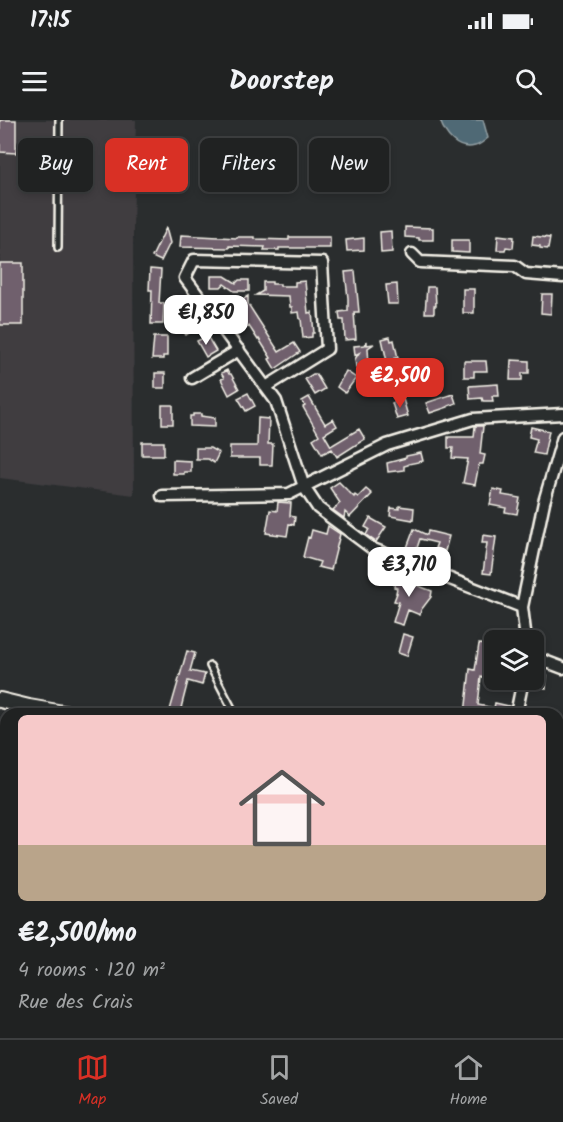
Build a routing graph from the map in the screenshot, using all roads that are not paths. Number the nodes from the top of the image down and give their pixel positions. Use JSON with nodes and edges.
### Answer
{"nodes":[{"id":1,"x":59,"y":120,"type":"edge"},
{"id":2,"x":58,"y":248,"type":"dead end"},
{"id":3,"x":412,"y":254,"type":"dead end"},
{"id":4,"x":563,"y":277,"type":"edge"},
{"id":5,"x":239,"y":350,"type":"junction"},
{"id":6,"x":192,"y":378,"type":"dead end"},
{"id":7,"x":266,"y":387,"type":"junction"},
{"id":8,"x":563,"y":414,"type":"edge"},
{"id":9,"x":563,"y":437,"type":"edge"},
{"id":10,"x":304,"y":487,"type":"junction"},
{"id":11,"x":162,"y":496,"type":"dead end"},
{"id":12,"x":522,"y":607,"type":"junction"},
{"id":13,"x":525,"y":630,"type":"edge"},
{"id":14,"x":544,"y":661,"type":"edge"},
{"id":15,"x":210,"y":666,"type":"dead end"},
{"id":16,"x":563,"y":668,"type":"edge"},
{"id":17,"x":521,"y":690,"type":"edge"},
{"id":18,"x":0,"y":700,"type":"edge"},
{"id":19,"x":35,"y":708,"type":"edge"},
{"id":20,"x":232,"y":708,"type":"edge"},
{"id":21,"x":517,"y":708,"type":"edge"}],
"edges":[{"from":1,"to":2,"type":"lane"},
{"from":3,"to":4,"type":"street"},
{"from":5,"to":6,"type":"street"},
{"from":5,"to":7,"type":"street"},
{"from":5,"to":7,"type":"street"},
{"from":7,"to":10,"type":"street"},
{"from":8,"to":10,"type":"street"},
{"from":9,"to":12,"type":"street"},
{"from":10,"to":11,"type":"street"},
{"from":10,"to":12,"type":"street"},
{"from":12,"to":13,"type":"street"},
{"from":14,"to":16,"type":"street"},
{"from":15,"to":20,"type":"lane"},
{"from":17,"to":21,"type":"street"},
{"from":18,"to":19,"type":"street"}]}
